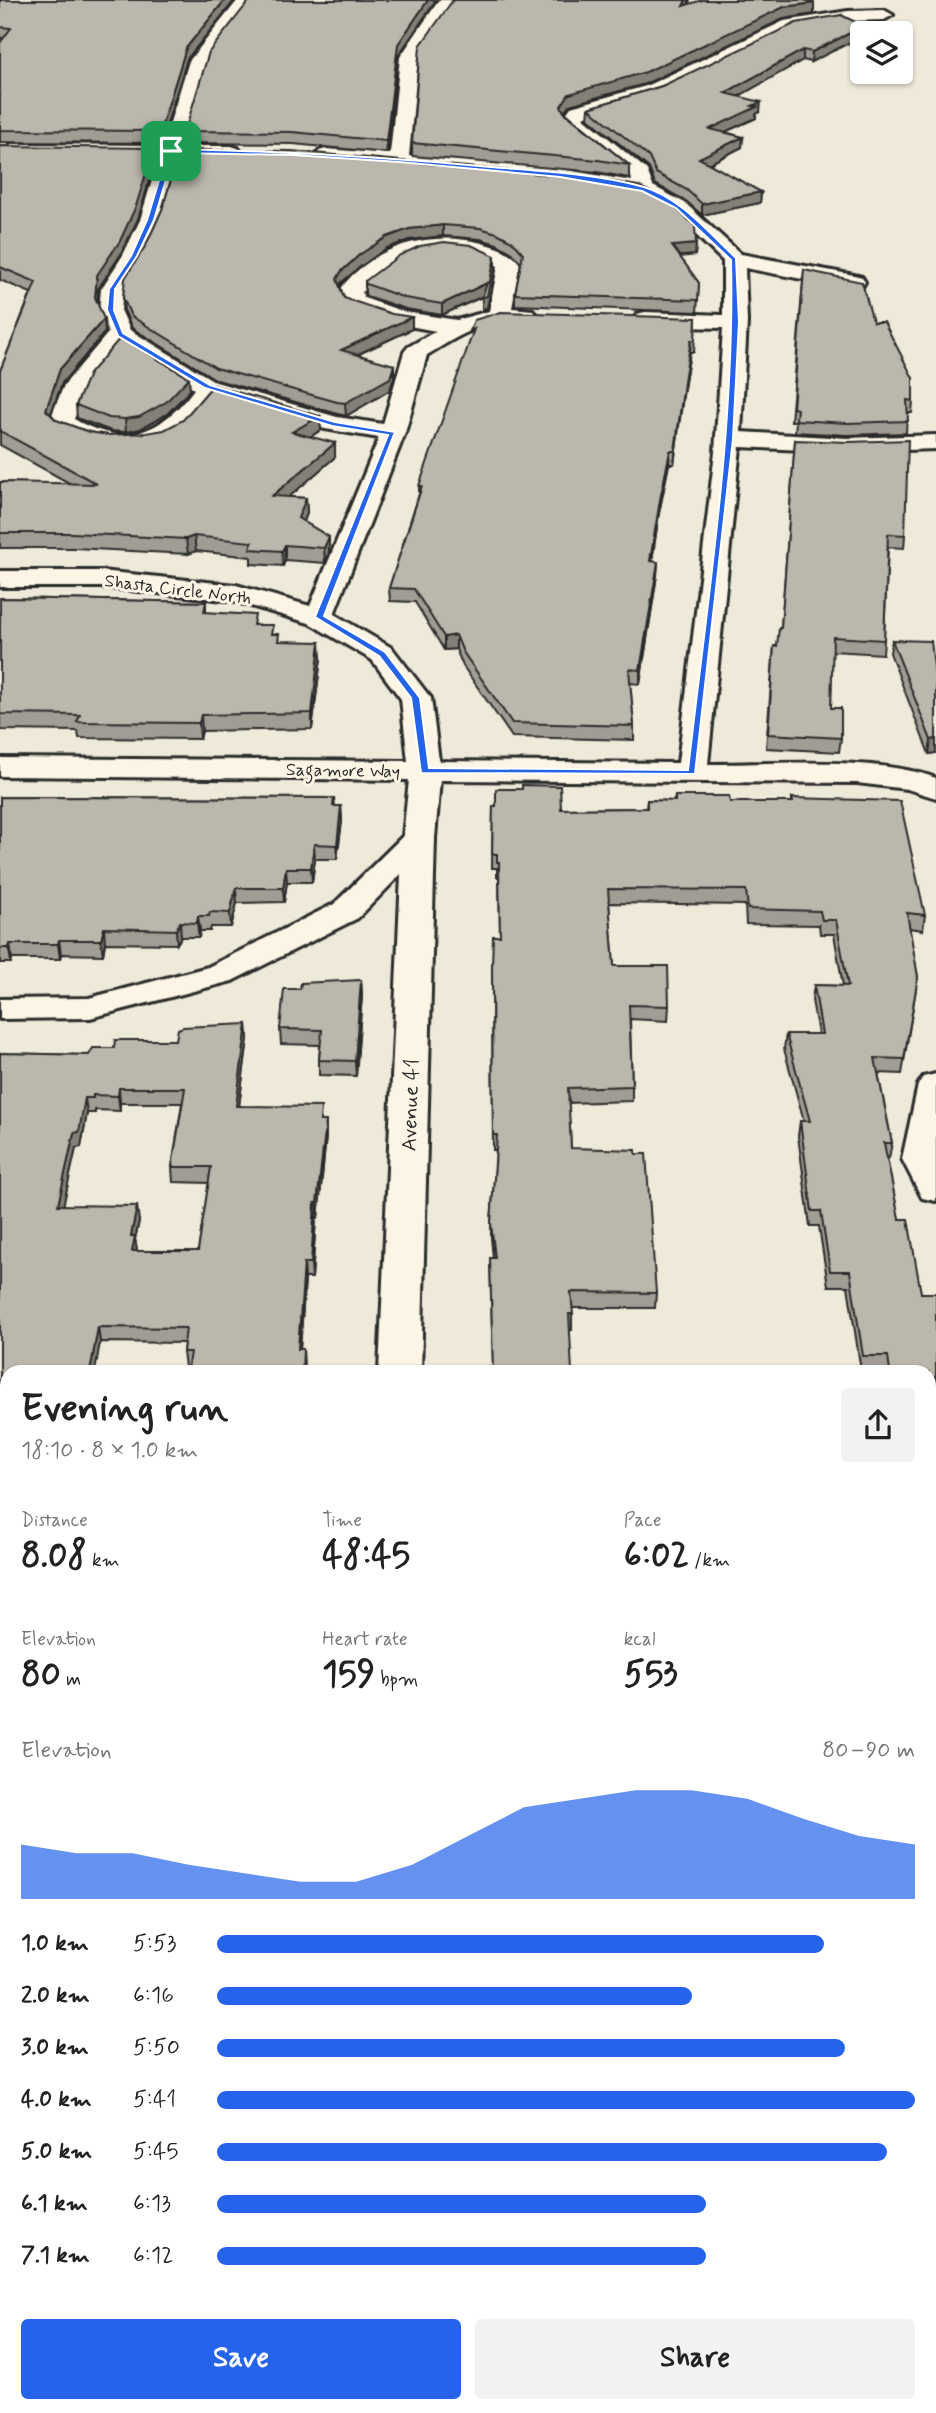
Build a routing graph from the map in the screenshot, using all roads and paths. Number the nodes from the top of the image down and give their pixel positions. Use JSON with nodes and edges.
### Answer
{"nodes":[{"id":1,"x":247,"y":0,"type":"edge"},
{"id":2,"x":448,"y":0,"type":"edge"},
{"id":3,"x":884,"y":15,"type":"dead end"},
{"id":4,"x":0,"y":150,"type":"edge"},
{"id":5,"x":171,"y":151,"type":"junction"},
{"id":6,"x":253,"y":152,"type":"edge"},
{"id":7,"x":306,"y":154,"type":"edge"},
{"id":8,"x":399,"y":160,"type":"junction"},
{"id":9,"x":644,"y":189,"type":"junction"},
{"id":10,"x":734,"y":259,"type":"junction"},
{"id":11,"x":859,"y":284,"type":"edge"},
{"id":12,"x":500,"y":314,"type":"junction"},
{"id":13,"x":541,"y":315,"type":"edge"},
{"id":14,"x":625,"y":318,"type":"edge"},
{"id":15,"x":736,"y":322,"type":"junction"},
{"id":16,"x":456,"y":327,"type":"junction"},
{"id":17,"x":120,"y":334,"type":"junction"},
{"id":18,"x":208,"y":387,"type":"junction"},
{"id":19,"x":393,"y":433,"type":"junction"},
{"id":20,"x":729,"y":439,"type":"junction"},
{"id":21,"x":936,"y":442,"type":"edge"},
{"id":22,"x":0,"y":579,"type":"edge"},
{"id":23,"x":319,"y":617,"type":"junction"},
{"id":24,"x":0,"y":767,"type":"edge"},
{"id":25,"x":425,"y":771,"type":"junction"},
{"id":26,"x":692,"y":772,"type":"junction"},
{"id":27,"x":936,"y":789,"type":"edge"},
{"id":28,"x":419,"y":838,"type":"junction"},
{"id":29,"x":0,"y":1009,"type":"edge"},
{"id":30,"x":936,"y":1086,"type":"edge"},
{"id":31,"x":936,"y":1189,"type":"edge"},
{"id":32,"x":400,"y":1365,"type":"edge"}],
"edges":[{"from":1,"to":5,"type":"street"},
{"from":2,"to":8,"type":"street"},
{"from":3,"to":9,"type":"street"},
{"from":4,"to":5,"type":"street"},
{"from":5,"to":6,"type":"street"},
{"from":5,"to":17,"type":"street"},
{"from":7,"to":8,"type":"street"},
{"from":8,"to":9,"type":"street"},
{"from":9,"to":10,"type":"street"},
{"from":10,"to":11,"type":"street"},
{"from":10,"to":15,"type":"street"},
{"from":12,"to":13,"type":"street"},
{"from":12,"to":16,"type":"street"},
{"from":12,"to":16,"type":"street"},
{"from":14,"to":15,"type":"street"},
{"from":15,"to":20,"type":"street"},
{"from":16,"to":19,"type":"street"},
{"from":17,"to":18,"type":"street"},
{"from":17,"to":18,"type":"street"},
{"from":18,"to":19,"type":"street"},
{"from":19,"to":23,"type":"street"},
{"from":20,"to":21,"type":"street"},
{"from":20,"to":26,"type":"street"},
{"from":22,"to":23,"type":"street","name":"Shasta Circle North"},
{"from":23,"to":25,"type":"street","name":"Shasta Circle North"},
{"from":24,"to":25,"type":"street","name":"Sagamore Way"},
{"from":25,"to":26,"type":"street","name":"Sagamore Way"},
{"from":25,"to":28,"type":"street","name":"Avenue 41"},
{"from":26,"to":27,"type":"street","name":"Sagamore Way"},
{"from":28,"to":29,"type":"street"},
{"from":28,"to":32,"type":"street","name":"Avenue 41"},
{"from":30,"to":31,"type":"street"}]}
